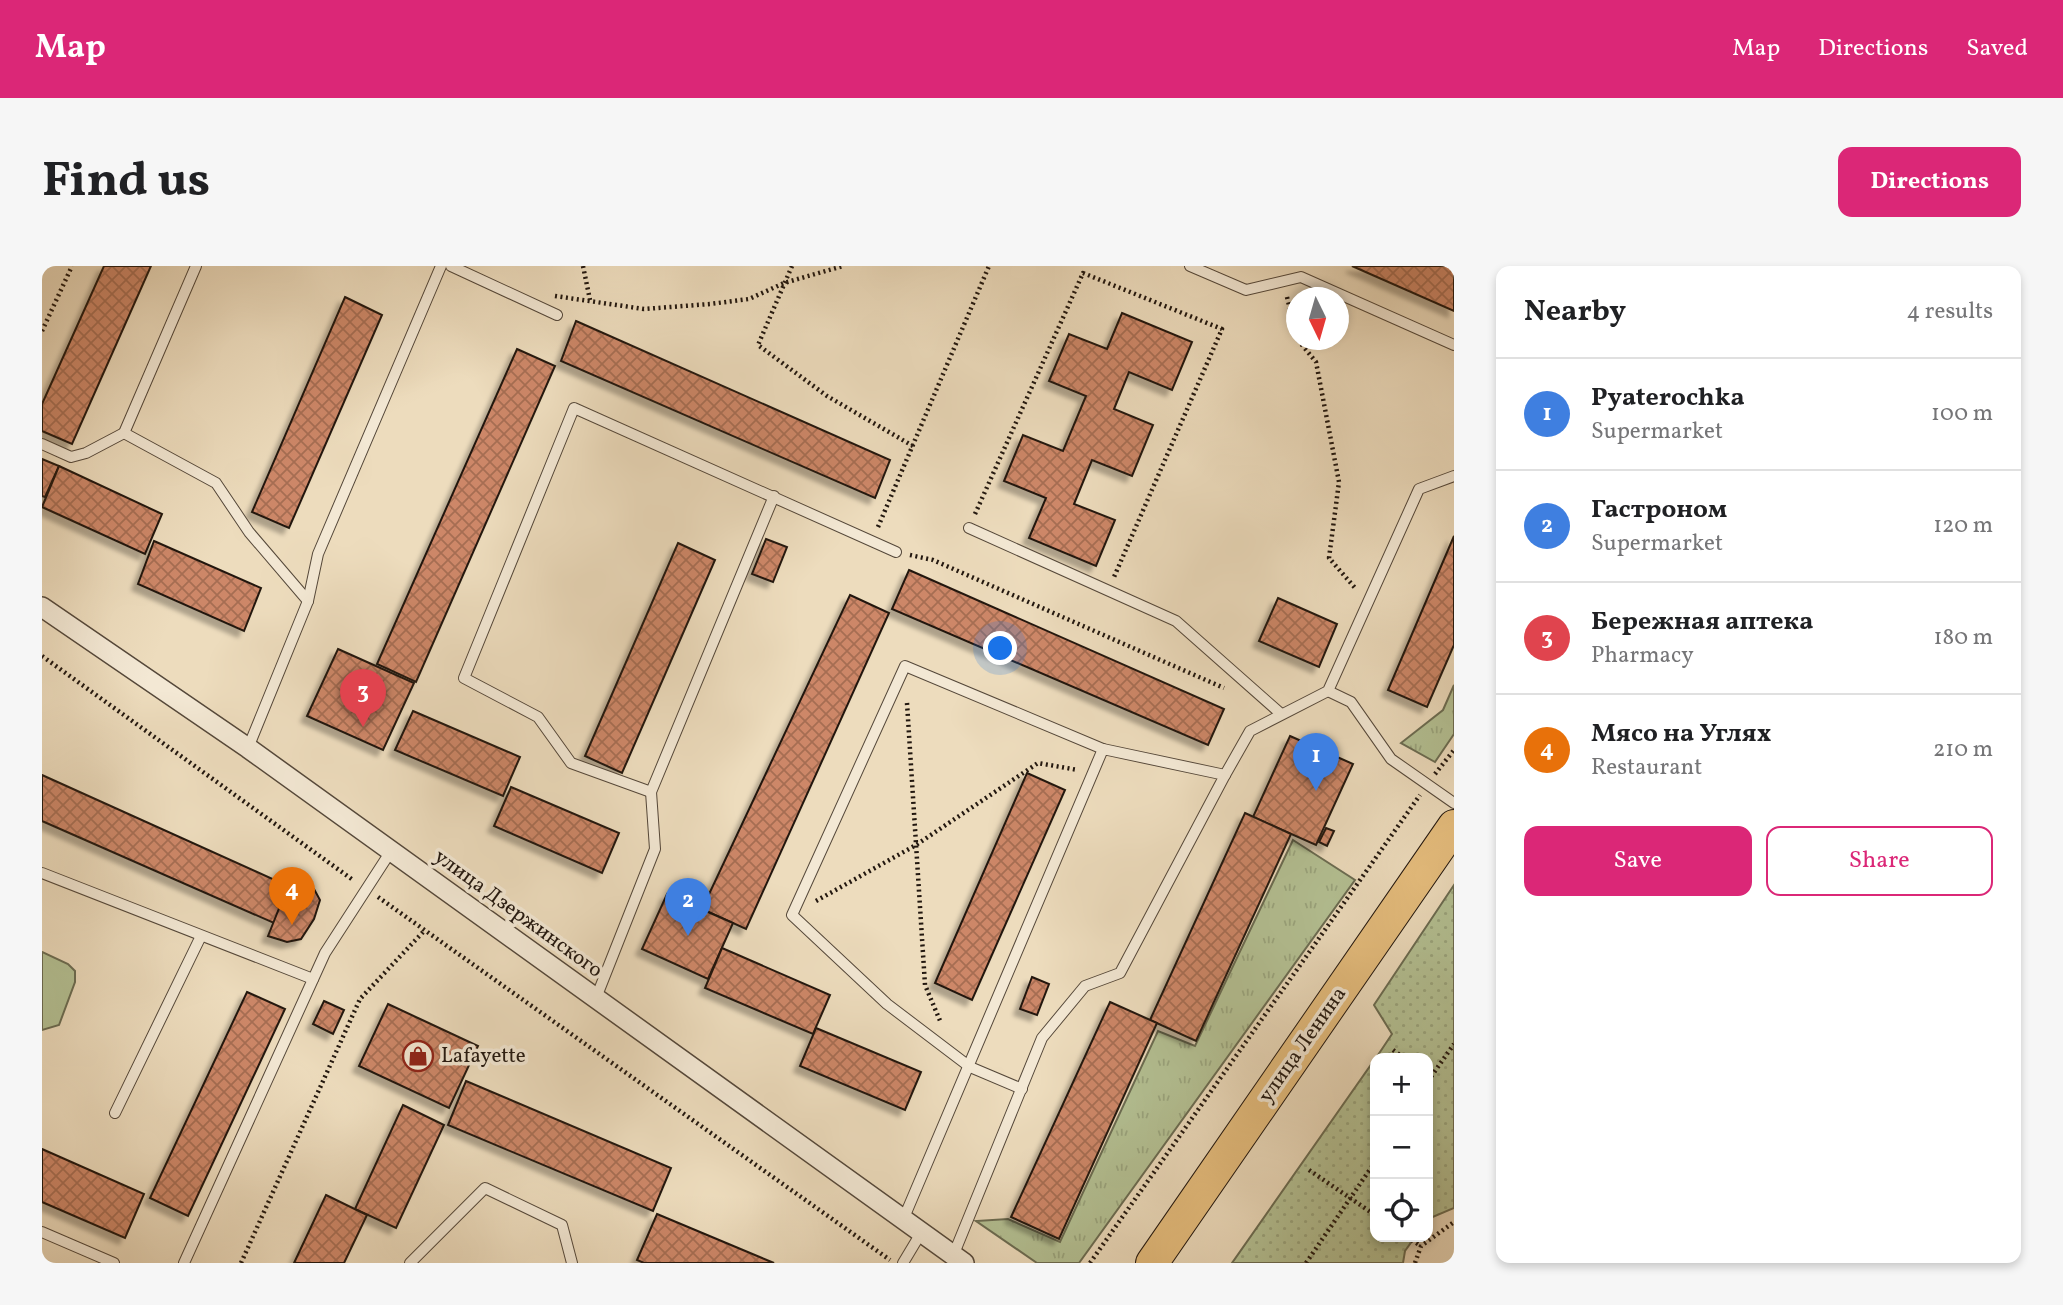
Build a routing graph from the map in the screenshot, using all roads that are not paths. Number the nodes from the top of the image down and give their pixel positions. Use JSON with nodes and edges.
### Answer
{"nodes":[{"id":1,"x":196,"y":266,"type":"edge"},
{"id":2,"x":441,"y":266,"type":"edge"},
{"id":3,"x":451,"y":266,"type":"edge"},
{"id":4,"x":1190,"y":266,"type":"edge"},
{"id":5,"x":557,"y":314,"type":"dead end"},
{"id":6,"x":1454,"y":345,"type":"edge"},
{"id":7,"x":124,"y":433,"type":"junction"},
{"id":8,"x":42,"y":444,"type":"edge"},
{"id":9,"x":1454,"y":476,"type":"edge"},
{"id":10,"x":774,"y":496,"type":"junction"},
{"id":11,"x":969,"y":528,"type":"road end"},
{"id":12,"x":895,"y":552,"type":"road end"},
{"id":13,"x":308,"y":601,"type":"junction"},
{"id":14,"x":42,"y":607,"type":"edge"},
{"id":15,"x":1328,"y":691,"type":"junction"},
{"id":16,"x":1280,"y":713,"type":"junction"},
{"id":17,"x":248,"y":748,"type":"junction"},
{"id":18,"x":1103,"y":749,"type":"junction"},
{"id":19,"x":1225,"y":775,"type":"junction"},
{"id":20,"x":651,"y":792,"type":"junction"},
{"id":21,"x":1454,"y":803,"type":"edge"},
{"id":22,"x":1454,"y":826,"type":"edge"},
{"id":23,"x":391,"y":851,"type":"junction"},
{"id":24,"x":42,"y":873,"type":"edge"},
{"id":25,"x":201,"y":936,"type":"junction"},
{"id":26,"x":313,"y":978,"type":"junction"},
{"id":27,"x":596,"y":998,"type":"junction"},
{"id":28,"x":970,"y":1067,"type":"junction"},
{"id":29,"x":1021,"y":1089,"type":"junction"},
{"id":30,"x":114,"y":1113,"type":"dead end"},
{"id":31,"x":902,"y":1220,"type":"junction"},
{"id":32,"x":42,"y":1232,"type":"edge"},
{"id":33,"x":920,"y":1233,"type":"junction"},
{"id":34,"x":959,"y":1259,"type":"edge"},
{"id":35,"x":101,"y":1261,"type":"edge"},
{"id":36,"x":114,"y":1263,"type":"edge"},
{"id":37,"x":184,"y":1263,"type":"edge"},
{"id":38,"x":410,"y":1263,"type":"edge"},
{"id":39,"x":572,"y":1263,"type":"edge"},
{"id":40,"x":903,"y":1263,"type":"edge"},
{"id":41,"x":1152,"y":1263,"type":"edge"}],
"edges":[{"from":1,"to":7,"type":"lane"},
{"from":2,"to":13,"type":"lane"},
{"from":3,"to":5,"type":"lane"},
{"from":4,"to":6,"type":"lane"},
{"from":7,"to":8,"type":"lane"},
{"from":7,"to":13,"type":"lane"},
{"from":9,"to":15,"type":"lane"},
{"from":10,"to":12,"type":"lane"},
{"from":10,"to":20,"type":"lane"},
{"from":10,"to":20,"type":"lane"},
{"from":11,"to":16,"type":"lane"},
{"from":13,"to":17,"type":"lane"},
{"from":14,"to":17,"type":"street","name":"улица Дзержинского"},
{"from":15,"to":16,"type":"lane"},
{"from":15,"to":21,"type":"lane"},
{"from":16,"to":19,"type":"lane"},
{"from":17,"to":23,"type":"street","name":"улица Дзержинского"},
{"from":18,"to":19,"type":"lane"},
{"from":18,"to":28,"type":"lane"},
{"from":18,"to":28,"type":"lane"},
{"from":19,"to":29,"type":"lane"},
{"from":20,"to":27,"type":"lane"},
{"from":22,"to":41,"type":"main road","name":"улица Ленина"},
{"from":23,"to":26,"type":"lane"},
{"from":23,"to":27,"type":"street","name":"улица Дзержинского"},
{"from":24,"to":25,"type":"lane"},
{"from":25,"to":26,"type":"lane"},
{"from":25,"to":30,"type":"lane"},
{"from":26,"to":37,"type":"lane"},
{"from":27,"to":31,"type":"street","name":"улица Дзержинского"},
{"from":28,"to":29,"type":"lane"},
{"from":28,"to":31,"type":"lane"},
{"from":29,"to":34,"type":"lane"},
{"from":31,"to":33,"type":"street","name":"улица Дзержинского"},
{"from":32,"to":35,"type":"lane"},
{"from":33,"to":34,"type":"street","name":"улица Дзержинского"},
{"from":33,"to":40,"type":"lane"},
{"from":35,"to":36,"type":"lane"},
{"from":38,"to":39,"type":"lane"}]}
